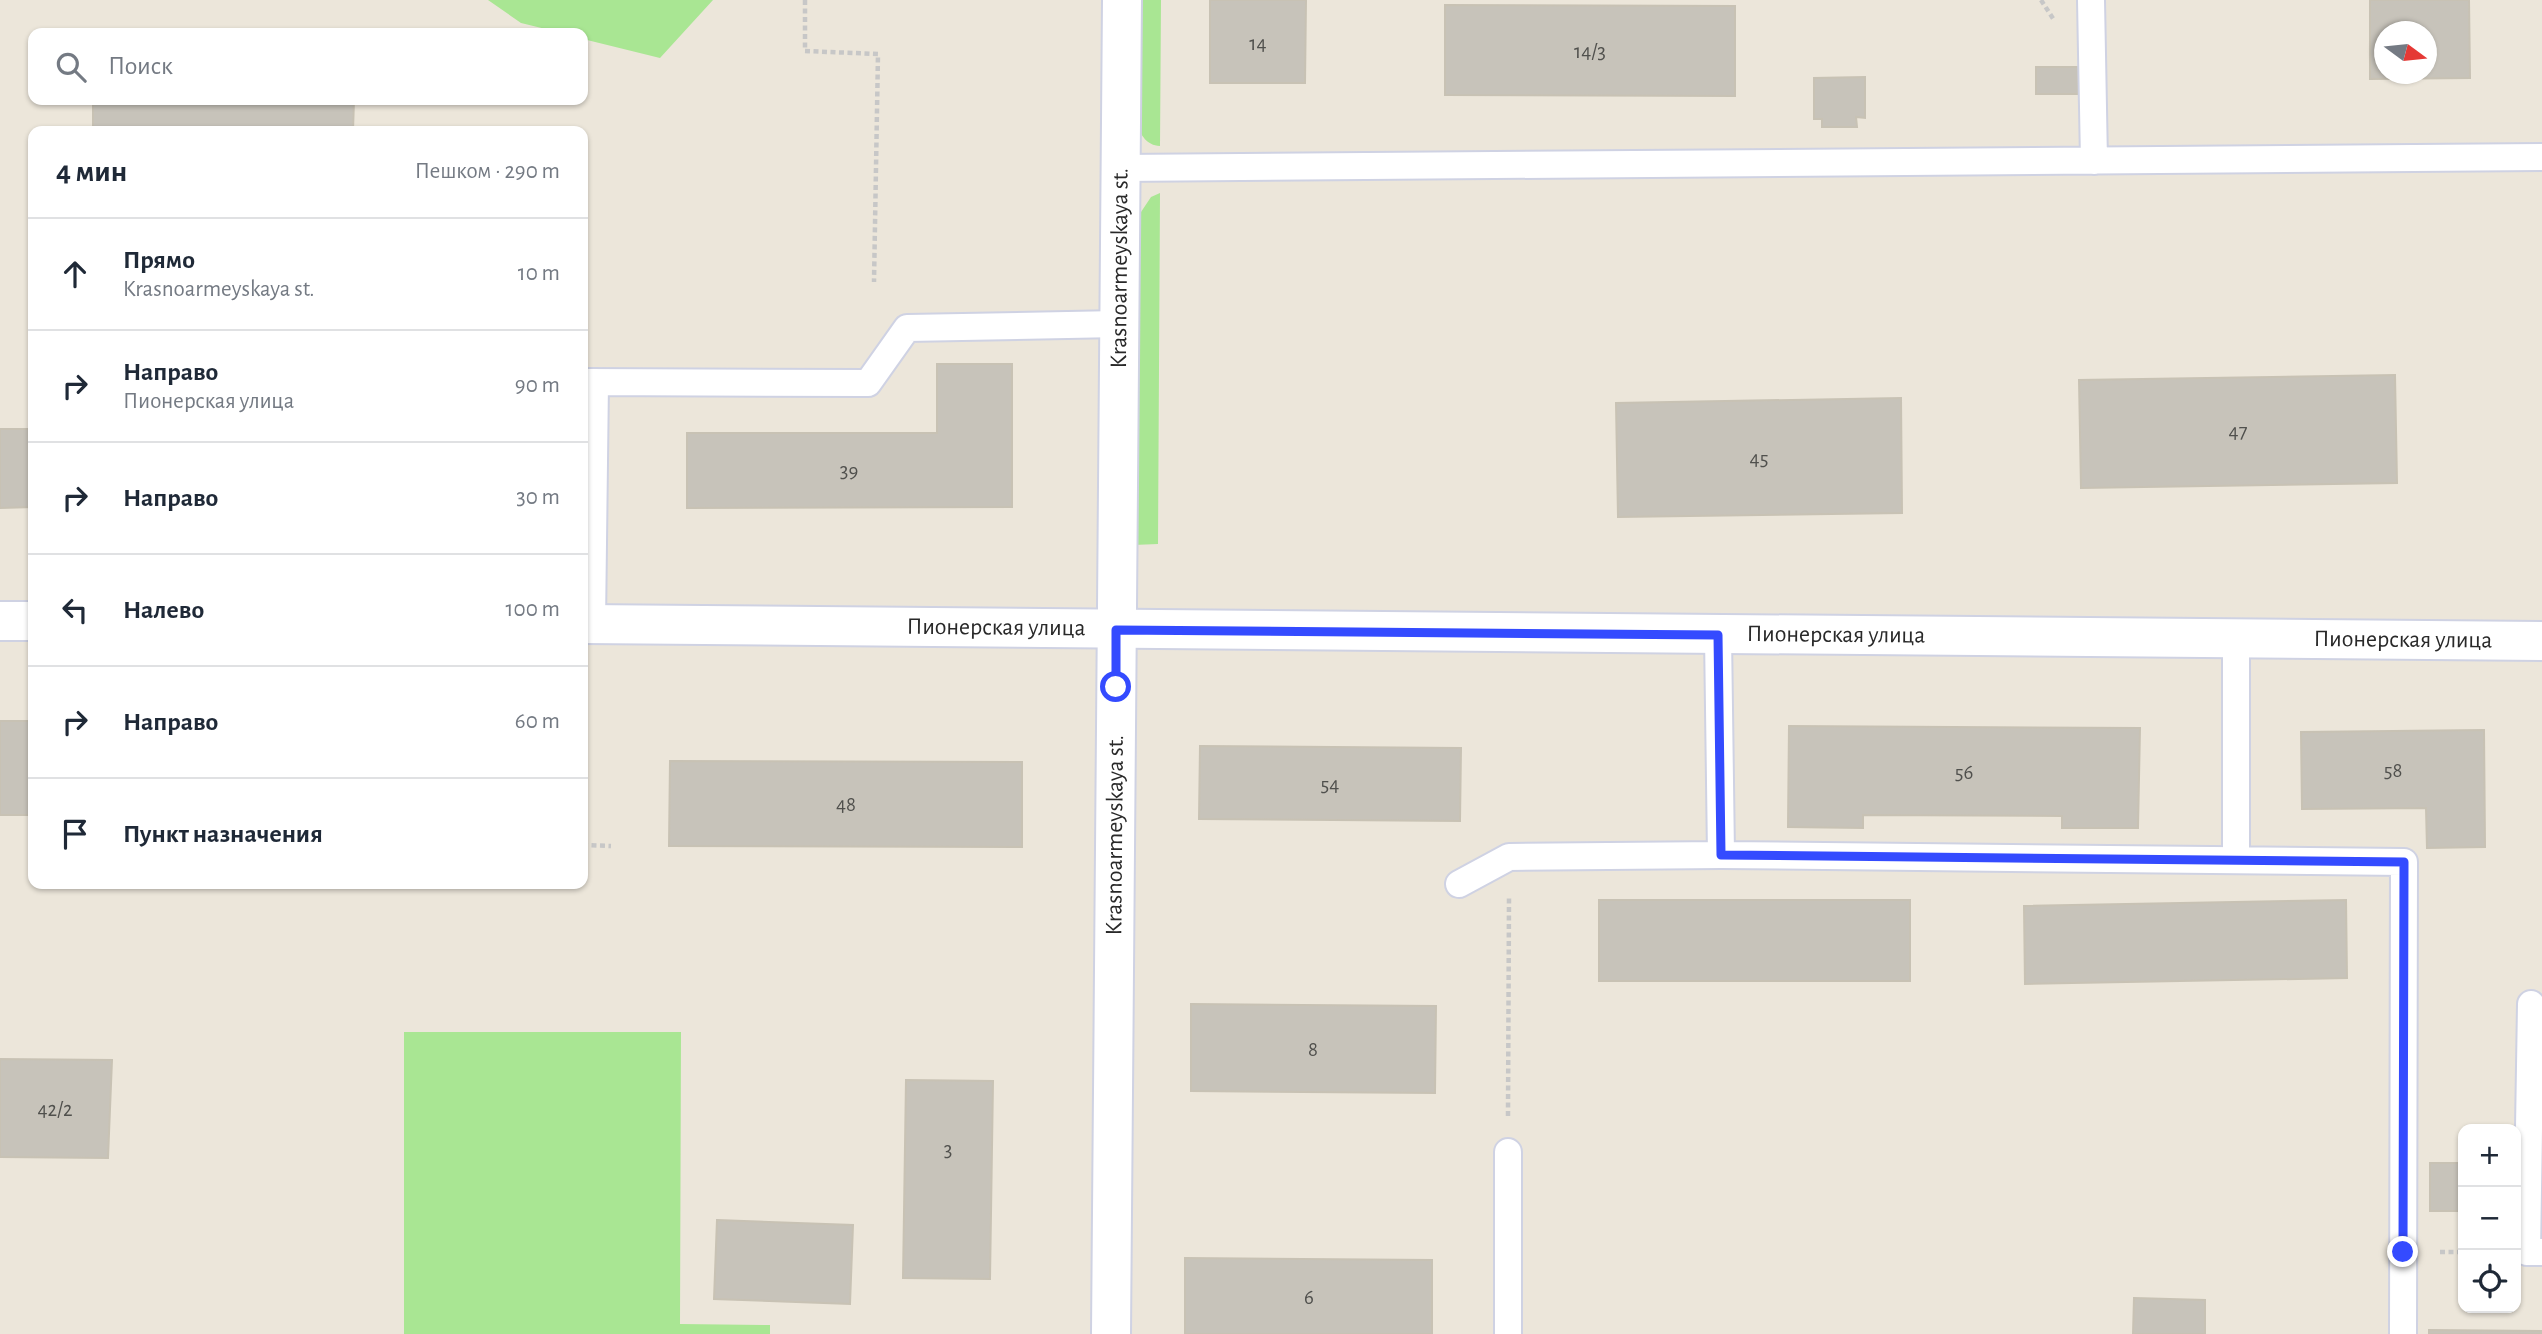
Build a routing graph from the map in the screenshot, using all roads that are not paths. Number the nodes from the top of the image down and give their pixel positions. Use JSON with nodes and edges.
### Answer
{"nodes":[{"id":1,"x":1122,"y":0,"type":"edge"},
{"id":2,"x":2091,"y":0,"type":"edge"},
{"id":3,"x":2542,"y":157,"type":"edge"},
{"id":4,"x":2094,"y":161,"type":"junction"},
{"id":5,"x":1120,"y":167,"type":"junction"},
{"id":6,"x":1119,"y":324,"type":"junction"},
{"id":7,"x":589,"y":382,"type":"edge"},
{"id":8,"x":588,"y":503,"type":"edge"},
{"id":9,"x":0,"y":621,"type":"edge"},
{"id":10,"x":28,"y":621,"type":"edge"},
{"id":11,"x":588,"y":624,"type":"edge"},
{"id":12,"x":1116,"y":630,"type":"junction"},
{"id":13,"x":1718,"y":635,"type":"junction"},
{"id":14,"x":2236,"y":638,"type":"junction"},
{"id":15,"x":2542,"y":641,"type":"edge"},
{"id":16,"x":1721,"y":855,"type":"junction"},
{"id":17,"x":2236,"y":860,"type":"junction"},
{"id":18,"x":1459,"y":884,"type":"dead end"},
{"id":19,"x":2531,"y":1004,"type":"dead end"},
{"id":20,"x":1508,"y":1152,"type":"road end"},
{"id":21,"x":2542,"y":1252,"type":"edge"},
{"id":22,"x":1111,"y":1334,"type":"edge"},
{"id":23,"x":1508,"y":1334,"type":"edge"},
{"id":24,"x":2403,"y":1334,"type":"edge"}],
"edges":[{"from":1,"to":5,"type":"street","name":"Krasnoarmeyskaya st."},
{"from":2,"to":4,"type":"lane"},
{"from":3,"to":4,"type":"lane"},
{"from":4,"to":5,"type":"lane"},
{"from":5,"to":6,"type":"street","name":"Krasnoarmeyskaya st."},
{"from":6,"to":7,"type":"lane"},
{"from":6,"to":12,"type":"street","name":"Krasnoarmeyskaya st."},
{"from":7,"to":8,"type":"lane"},
{"from":9,"to":10,"type":"street"},
{"from":11,"to":12,"type":"street","name":"Пионерская улица"},
{"from":12,"to":13,"type":"street","name":"Пионерская улица"},
{"from":12,"to":22,"type":"street","name":"Krasnoarmeyskaya st."},
{"from":13,"to":14,"type":"street","name":"Пионерская улица"},
{"from":13,"to":16,"type":"lane"},
{"from":14,"to":15,"type":"street","name":"Пионерская улица"},
{"from":14,"to":17,"type":"lane"},
{"from":16,"to":17,"type":"lane"},
{"from":16,"to":18,"type":"lane"},
{"from":17,"to":24,"type":"lane"},
{"from":19,"to":21,"type":"lane"},
{"from":20,"to":23,"type":"lane"}]}
